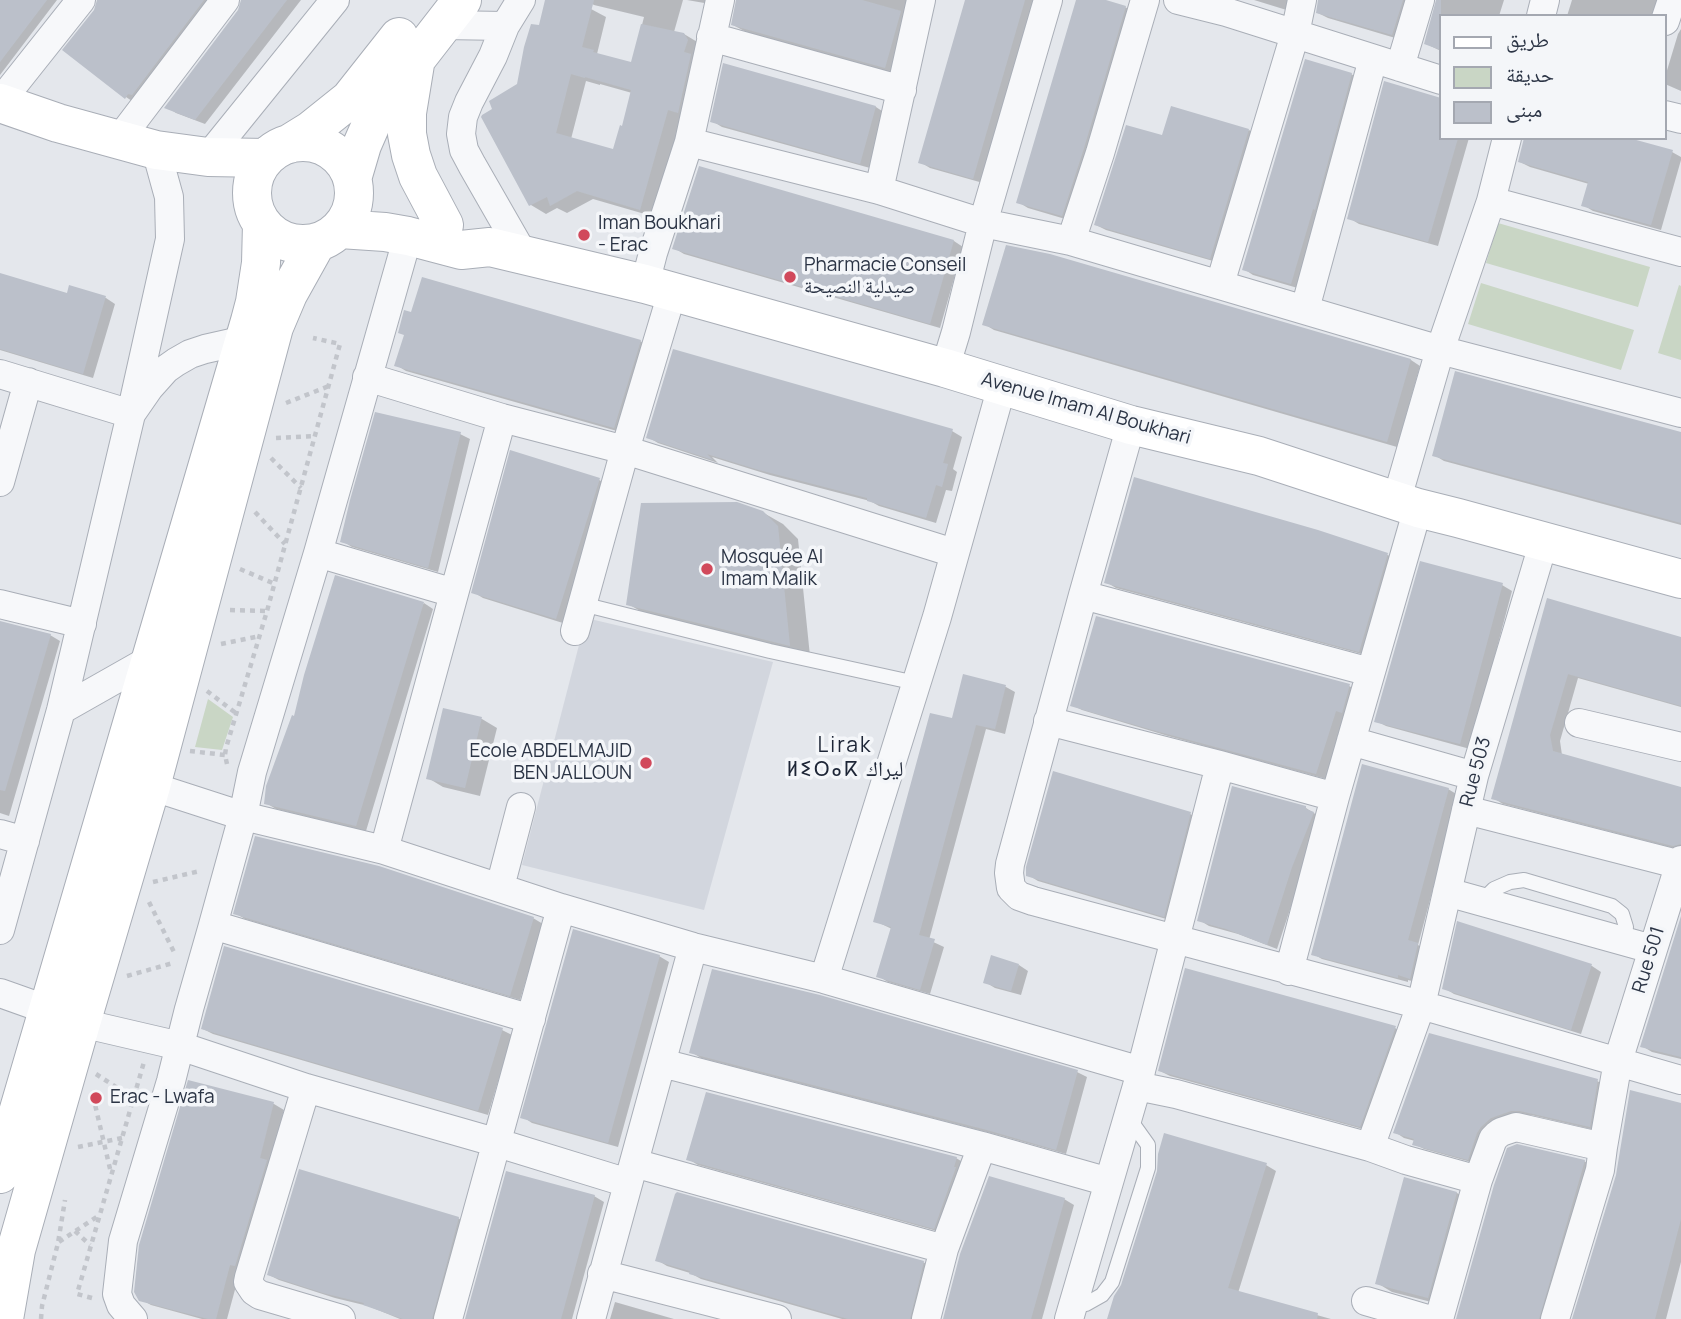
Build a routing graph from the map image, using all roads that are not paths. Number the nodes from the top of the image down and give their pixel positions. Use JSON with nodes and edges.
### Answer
{"nodes":[{"id":1,"x":81,"y":0,"type":"edge"},
{"id":2,"x":225,"y":0,"type":"edge"},
{"id":3,"x":335,"y":0,"type":"edge"},
{"id":4,"x":521,"y":0,"type":"edge"},
{"id":5,"x":720,"y":0,"type":"edge"},
{"id":6,"x":1048,"y":0,"type":"edge"},
{"id":7,"x":1145,"y":0,"type":"edge"},
{"id":8,"x":1178,"y":0,"type":"edge"},
{"id":9,"x":1302,"y":0,"type":"edge"},
{"id":10,"x":1420,"y":0,"type":"edge"},
{"id":11,"x":915,"y":2,"type":"edge"},
{"id":12,"x":444,"y":8,"type":"edge"},
{"id":13,"x":505,"y":26,"type":"junction"},
{"id":14,"x":1295,"y":34,"type":"junction"},
{"id":15,"x":711,"y":37,"type":"junction"},
{"id":16,"x":415,"y":61,"type":"junction"},
{"id":17,"x":1387,"y":63,"type":"junction"},
{"id":18,"x":1440,"y":80,"type":"edge"},
{"id":19,"x":902,"y":90,"type":"junction"},
{"id":20,"x":0,"y":103,"type":"edge"},
{"id":21,"x":1506,"y":140,"type":"edge"},
{"id":22,"x":118,"y":141,"type":"junction"},
{"id":23,"x":689,"y":142,"type":"junction"},
{"id":24,"x":156,"y":150,"type":"junction"},
{"id":25,"x":277,"y":151,"type":"junction"},
{"id":26,"x":208,"y":157,"type":"junction"},
{"id":27,"x":354,"y":184,"type":"junction"},
{"id":28,"x":879,"y":190,"type":"junction"},
{"id":29,"x":1491,"y":201,"type":"junction"},
{"id":30,"x":258,"y":216,"type":"junction"},
{"id":31,"x":983,"y":223,"type":"junction"},
{"id":32,"x":444,"y":225,"type":"junction"},
{"id":33,"x":329,"y":236,"type":"junction"},
{"id":34,"x":408,"y":236,"type":"junction"},
{"id":35,"x":1071,"y":241,"type":"junction"},
{"id":36,"x":1679,"y":243,"type":"edge"},
{"id":37,"x":506,"y":250,"type":"junction"},
{"id":38,"x":1220,"y":284,"type":"junction"},
{"id":39,"x":659,"y":288,"type":"junction"},
{"id":40,"x":1306,"y":309,"type":"junction"},
{"id":41,"x":245,"y":340,"type":"junction"},
{"id":42,"x":1440,"y":350,"type":"junction"},
{"id":43,"x":945,"y":368,"type":"junction"},
{"id":44,"x":0,"y":374,"type":"edge"},
{"id":45,"x":367,"y":377,"type":"junction"},
{"id":46,"x":28,"y":382,"type":"junction"},
{"id":47,"x":1002,"y":386,"type":"junction"},
{"id":48,"x":1681,"y":413,"type":"edge"},
{"id":49,"x":131,"y":414,"type":"junction"},
{"id":50,"x":502,"y":418,"type":"junction"},
{"id":51,"x":1131,"y":425,"type":"junction"},
{"id":52,"x":625,"y":450,"type":"junction"},
{"id":53,"x":0,"y":482,"type":"edge"},
{"id":54,"x":1407,"y":505,"type":"junction"},
{"id":55,"x":1544,"y":541,"type":"junction"},
{"id":56,"x":954,"y":552,"type":"junction"},
{"id":57,"x":317,"y":553,"type":"junction"},
{"id":58,"x":1681,"y":579,"type":"edge"},
{"id":59,"x":454,"y":593,"type":"junction"},
{"id":60,"x":1083,"y":595,"type":"junction"},
{"id":61,"x":0,"y":604,"type":"edge"},
{"id":62,"x":582,"y":604,"type":"junction"},
{"id":63,"x":82,"y":624,"type":"junction"},
{"id":64,"x":575,"y":631,"type":"dead end"},
{"id":65,"x":151,"y":659,"type":"junction"},
{"id":66,"x":1370,"y":672,"type":"junction"},
{"id":67,"x":916,"y":683,"type":"junction"},
{"id":68,"x":61,"y":710,"type":"junction"},
{"id":69,"x":1048,"y":721,"type":"junction"},
{"id":70,"x":1579,"y":723,"type":"dead end"},
{"id":71,"x":1351,"y":741,"type":"junction"},
{"id":72,"x":1681,"y":747,"type":"edge"},
{"id":73,"x":1220,"y":765,"type":"junction"},
{"id":74,"x":1474,"y":776,"type":"junction"},
{"id":75,"x":134,"y":781,"type":"junction"},
{"id":76,"x":1335,"y":797,"type":"junction"},
{"id":77,"x":521,"y":807,"type":"dead end"},
{"id":78,"x":1466,"y":810,"type":"junction"},
{"id":79,"x":243,"y":816,"type":"junction"},
{"id":80,"x":13,"y":837,"type":"edge"},
{"id":81,"x":384,"y":850,"type":"junction"},
{"id":82,"x":1681,"y":863,"type":"edge"},
{"id":83,"x":500,"y":887,"type":"junction"},
{"id":84,"x":1447,"y":892,"type":"junction"},
{"id":85,"x":562,"y":908,"type":"junction"},
{"id":86,"x":213,"y":925,"type":"junction"},
{"id":87,"x":0,"y":930,"type":"edge"},
{"id":88,"x":1176,"y":939,"type":"junction"},
{"id":89,"x":693,"y":947,"type":"junction"},
{"id":90,"x":1652,"y":949,"type":"junction"},
{"id":91,"x":1289,"y":971,"type":"junction"},
{"id":92,"x":824,"y":979,"type":"junction"},
{"id":93,"x":0,"y":993,"type":"edge"},
{"id":94,"x":1421,"y":1005,"type":"junction"},
{"id":95,"x":64,"y":1017,"type":"junction"},
{"id":96,"x":531,"y":1019,"type":"junction"},
{"id":97,"x":180,"y":1046,"type":"junction"},
{"id":98,"x":1618,"y":1061,"type":"junction"},
{"id":99,"x":662,"y":1063,"type":"junction"},
{"id":100,"x":1139,"y":1078,"type":"junction"},
{"id":101,"x":1681,"y":1080,"type":"edge"},
{"id":102,"x":306,"y":1088,"type":"junction"},
{"id":103,"x":1128,"y":1117,"type":"junction"},
{"id":104,"x":498,"y":1143,"type":"junction"},
{"id":105,"x":982,"y":1146,"type":"junction"},
{"id":106,"x":1370,"y":1147,"type":"junction"},
{"id":107,"x":1603,"y":1147,"type":"junction"},
{"id":108,"x":631,"y":1173,"type":"junction"},
{"id":109,"x":0,"y":1174,"type":"edge"},
{"id":110,"x":1478,"y":1180,"type":"junction"},
{"id":111,"x":1109,"y":1182,"type":"junction"},
{"id":112,"x":944,"y":1249,"type":"junction"},
{"id":113,"x":16,"y":1250,"type":"junction"},
{"id":114,"x":603,"y":1274,"type":"junction"},
{"id":115,"x":1366,"y":1301,"type":"dead end"},
{"id":116,"x":1070,"y":1313,"type":"edge"},
{"id":117,"x":335,"y":1318,"type":"edge"},
{"id":118,"x":4,"y":1319,"type":"edge"},
{"id":119,"x":24,"y":1319,"type":"edge"},
{"id":120,"x":133,"y":1319,"type":"edge"},
{"id":121,"x":448,"y":1319,"type":"edge"},
{"id":122,"x":591,"y":1319,"type":"edge"},
{"id":123,"x":777,"y":1319,"type":"edge"},
{"id":124,"x":926,"y":1319,"type":"edge"},
{"id":125,"x":1427,"y":1319,"type":"edge"},
{"id":126,"x":1439,"y":1319,"type":"edge"},
{"id":127,"x":1556,"y":1319,"type":"edge"}],
"edges":[{"from":1,"to":20,"type":"street"},
{"from":2,"to":22,"type":"street"},
{"from":3,"to":26,"type":"street"},
{"from":4,"to":13,"type":"street"},
{"from":5,"to":15,"type":"street"},
{"from":6,"to":31,"type":"street"},
{"from":7,"to":35,"type":"street"},
{"from":8,"to":14,"type":"street"},
{"from":9,"to":14,"type":"street"},
{"from":10,"to":17,"type":"street"},
{"from":11,"to":19,"type":"street"},
{"from":12,"to":13,"type":"street"},
{"from":12,"to":16,"type":"main road"},
{"from":12,"to":25,"type":"main road"},
{"from":13,"to":37,"type":"street"},
{"from":14,"to":17,"type":"street"},
{"from":14,"to":38,"type":"street"},
{"from":15,"to":19,"type":"street"},
{"from":15,"to":23,"type":"street"},
{"from":16,"to":27,"type":"main road"},
{"from":16,"to":32,"type":"main road"},
{"from":17,"to":18,"type":"street"},
{"from":17,"to":40,"type":"street"},
{"from":19,"to":28,"type":"street"},
{"from":20,"to":22,"type":"main road"},
{"from":21,"to":29,"type":"street"},
{"from":22,"to":24,"type":"main road"},
{"from":23,"to":28,"type":"street"},
{"from":23,"to":39,"type":"street"},
{"from":24,"to":26,"type":"main road"},
{"from":24,"to":30,"type":"main road"},
{"from":24,"to":49,"type":"street"},
{"from":25,"to":26,"type":"main road"},
{"from":25,"to":27,"type":"main road"},
{"from":25,"to":30,"type":"main road"},
{"from":27,"to":32,"type":"main road","name":"Avenue Imam Al Boukhari"},
{"from":27,"to":33,"type":"main road"},
{"from":28,"to":31,"type":"street"},
{"from":29,"to":36,"type":"street"},
{"from":29,"to":42,"type":"street"},
{"from":30,"to":33,"type":"main road"},
{"from":30,"to":41,"type":"main road"},
{"from":31,"to":35,"type":"street"},
{"from":31,"to":43,"type":"street"},
{"from":32,"to":37,"type":"main road","name":"Avenue Imam Al Boukhari"},
{"from":33,"to":34,"type":"main road","name":"Avenue Imam Al Boukhari"},
{"from":33,"to":75,"type":"main road"},
{"from":34,"to":37,"type":"main road","name":"Avenue Imam Al Boukhari"},
{"from":34,"to":45,"type":"street"},
{"from":35,"to":38,"type":"street"},
{"from":37,"to":39,"type":"main road","name":"Avenue Imam Al Boukhari"},
{"from":38,"to":40,"type":"street"},
{"from":39,"to":43,"type":"main road","name":"Avenue Imam Al Boukhari"},
{"from":39,"to":52,"type":"street"},
{"from":40,"to":42,"type":"street"},
{"from":41,"to":49,"type":"street"},
{"from":41,"to":65,"type":"main road"},
{"from":42,"to":48,"type":"street"},
{"from":42,"to":54,"type":"street"},
{"from":43,"to":47,"type":"main road","name":"Avenue Imam Al Boukhari"},
{"from":44,"to":46,"type":"street"},
{"from":45,"to":50,"type":"street"},
{"from":45,"to":57,"type":"street"},
{"from":46,"to":49,"type":"street"},
{"from":46,"to":53,"type":"street"},
{"from":47,"to":51,"type":"main road","name":"Avenue Imam Al Boukhari"},
{"from":47,"to":56,"type":"street"},
{"from":49,"to":63,"type":"street"},
{"from":50,"to":52,"type":"street"},
{"from":50,"to":59,"type":"street"},
{"from":51,"to":54,"type":"main road","name":"Avenue Imam Al Boukhari"},
{"from":51,"to":60,"type":"street"},
{"from":52,"to":56,"type":"street"},
{"from":52,"to":62,"type":"street"},
{"from":54,"to":55,"type":"main road","name":"Avenue Imam Al Boukhari"},
{"from":54,"to":66,"type":"street"},
{"from":55,"to":58,"type":"main road","name":"Avenue Imam Al Boukhari"},
{"from":55,"to":74,"type":"street","name":"Rue 503"},
{"from":56,"to":67,"type":"street"},
{"from":57,"to":59,"type":"street"},
{"from":57,"to":79,"type":"street"},
{"from":59,"to":81,"type":"street"},
{"from":60,"to":66,"type":"street"},
{"from":60,"to":69,"type":"street"},
{"from":61,"to":63,"type":"street"},
{"from":62,"to":64,"type":"street"},
{"from":62,"to":67,"type":"lane"},
{"from":63,"to":68,"type":"street"},
{"from":65,"to":68,"type":"street"},
{"from":65,"to":75,"type":"main road"},
{"from":66,"to":71,"type":"street"},
{"from":67,"to":92,"type":"street"},
{"from":68,"to":80,"type":"street"},
{"from":69,"to":73,"type":"street"},
{"from":69,"to":88,"type":"street"},
{"from":70,"to":72,"type":"street"},
{"from":71,"to":74,"type":"street"},
{"from":71,"to":76,"type":"street"},
{"from":73,"to":76,"type":"street"},
{"from":73,"to":88,"type":"street"},
{"from":74,"to":78,"type":"street","name":"Rue 503"},
{"from":75,"to":79,"type":"street"},
{"from":75,"to":95,"type":"main road"},
{"from":76,"to":91,"type":"street"},
{"from":77,"to":83,"type":"street"},
{"from":78,"to":82,"type":"street"},
{"from":78,"to":84,"type":"street","name":"Rue 503"},
{"from":79,"to":81,"type":"street"},
{"from":79,"to":86,"type":"street"},
{"from":80,"to":87,"type":"street"},
{"from":81,"to":83,"type":"street"},
{"from":82,"to":90,"type":"street","name":"Rue 501"},
{"from":83,"to":85,"type":"street"},
{"from":84,"to":90,"type":"street"},
{"from":84,"to":94,"type":"street","name":"Rue 503"},
{"from":85,"to":89,"type":"street"},
{"from":85,"to":96,"type":"street"},
{"from":86,"to":96,"type":"street"},
{"from":86,"to":97,"type":"street"},
{"from":88,"to":91,"type":"street"},
{"from":88,"to":100,"type":"street"},
{"from":89,"to":92,"type":"street"},
{"from":89,"to":99,"type":"street"},
{"from":90,"to":98,"type":"street","name":"Rue 501"},
{"from":91,"to":94,"type":"street"},
{"from":92,"to":100,"type":"street"},
{"from":93,"to":95,"type":"street"},
{"from":94,"to":98,"type":"street"},
{"from":94,"to":106,"type":"street","name":"Rue 503"},
{"from":95,"to":97,"type":"street"},
{"from":95,"to":109,"type":"main road"},
{"from":95,"to":113,"type":"main road"},
{"from":96,"to":104,"type":"street"},
{"from":97,"to":102,"type":"street"},
{"from":97,"to":120,"type":"street"},
{"from":98,"to":101,"type":"street"},
{"from":98,"to":107,"type":"street","name":"Rue 501"},
{"from":99,"to":105,"type":"street"},
{"from":99,"to":108,"type":"street"},
{"from":100,"to":103,"type":"street"},
{"from":100,"to":106,"type":"street"},
{"from":102,"to":104,"type":"street"},
{"from":102,"to":117,"type":"street"},
{"from":103,"to":111,"type":"street"},
{"from":103,"to":116,"type":"lane"},
{"from":104,"to":108,"type":"street"},
{"from":104,"to":121,"type":"street"},
{"from":105,"to":111,"type":"street"},
{"from":105,"to":112,"type":"street"},
{"from":106,"to":110,"type":"street"},
{"from":107,"to":110,"type":"street"},
{"from":107,"to":127,"type":"street","name":"Rue 501"},
{"from":108,"to":112,"type":"street"},
{"from":108,"to":114,"type":"street"},
{"from":110,"to":126,"type":"street"},
{"from":111,"to":116,"type":"street"},
{"from":112,"to":124,"type":"street"},
{"from":113,"to":118,"type":"main road"},
{"from":113,"to":119,"type":"main road"},
{"from":114,"to":122,"type":"street"},
{"from":114,"to":123,"type":"street"},
{"from":115,"to":125,"type":"street"}]}
